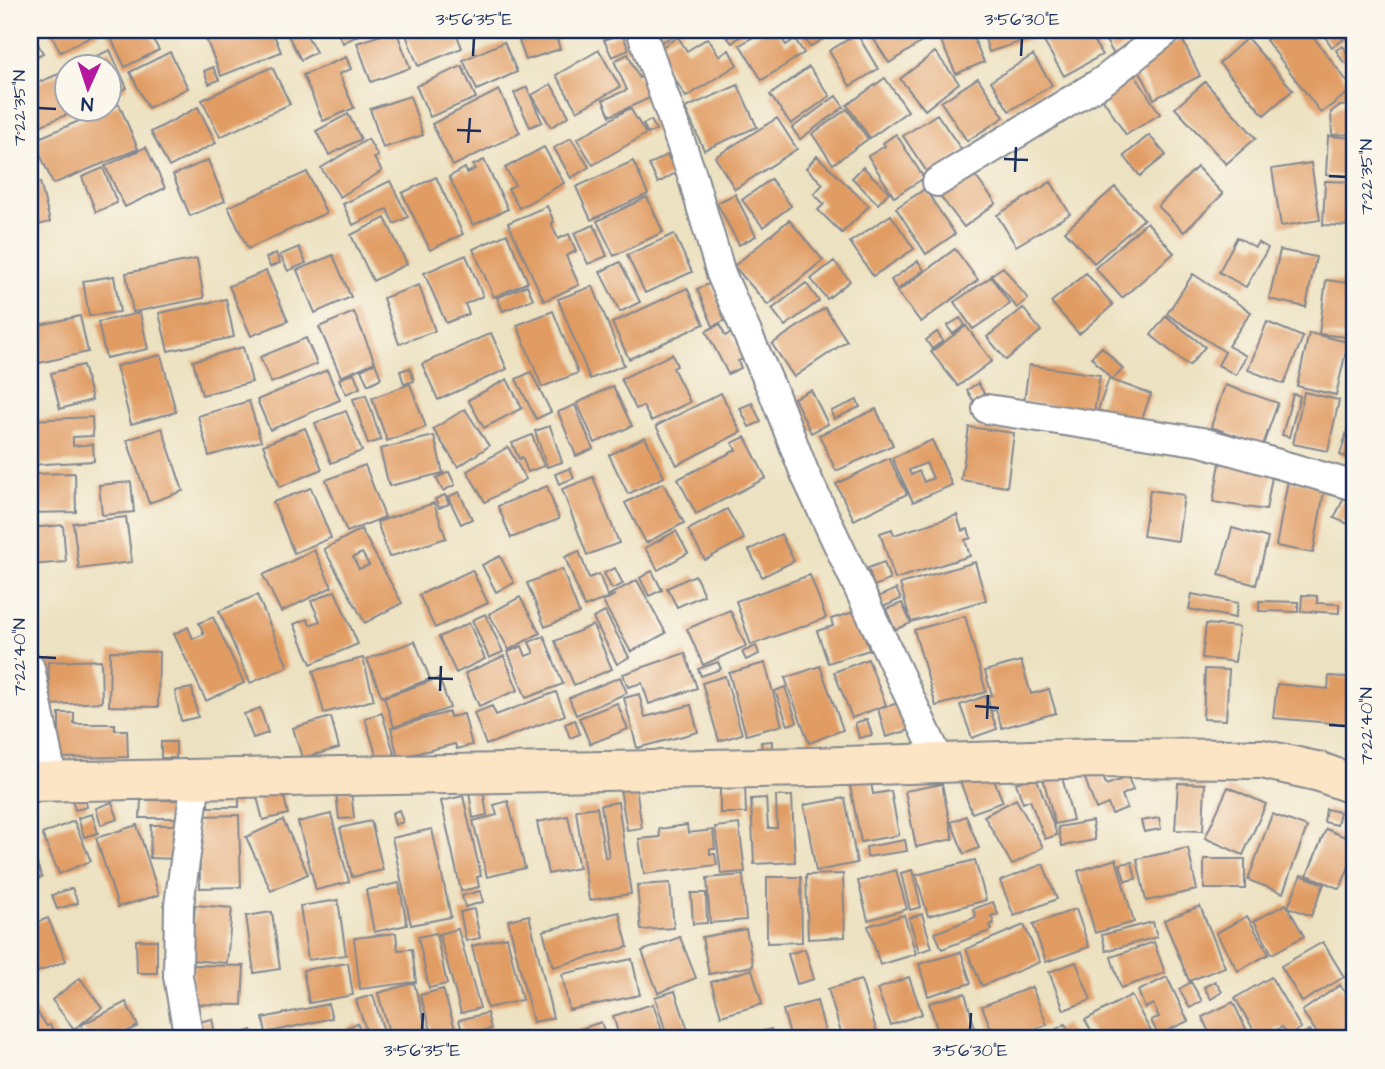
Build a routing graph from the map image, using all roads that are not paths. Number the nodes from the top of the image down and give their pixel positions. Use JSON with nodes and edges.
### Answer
{"nodes":[{"id":1,"x":641,"y":30,"type":"edge"},
{"id":2,"x":1168,"y":30,"type":"edge"},
{"id":3,"x":937,"y":182,"type":"dead end"},
{"id":4,"x":987,"y":409,"type":"dead end"},
{"id":5,"x":1355,"y":486,"type":"edge"},
{"id":6,"x":30,"y":667,"type":"edge"},
{"id":7,"x":940,"y":762,"type":"junction"},
{"id":8,"x":196,"y":780,"type":"junction"},
{"id":9,"x":41,"y":782,"type":"edge"},
{"id":10,"x":1355,"y":785,"type":"edge"},
{"id":11,"x":189,"y":1039,"type":"edge"}],
"edges":[{"from":1,"to":7,"type":"street"},
{"from":2,"to":3,"type":"street"},
{"from":4,"to":5,"type":"street"},
{"from":6,"to":9,"type":"street"},
{"from":7,"to":8,"type":"main road"},
{"from":7,"to":10,"type":"main road"},
{"from":8,"to":9,"type":"main road"},
{"from":8,"to":11,"type":"street"}]}
